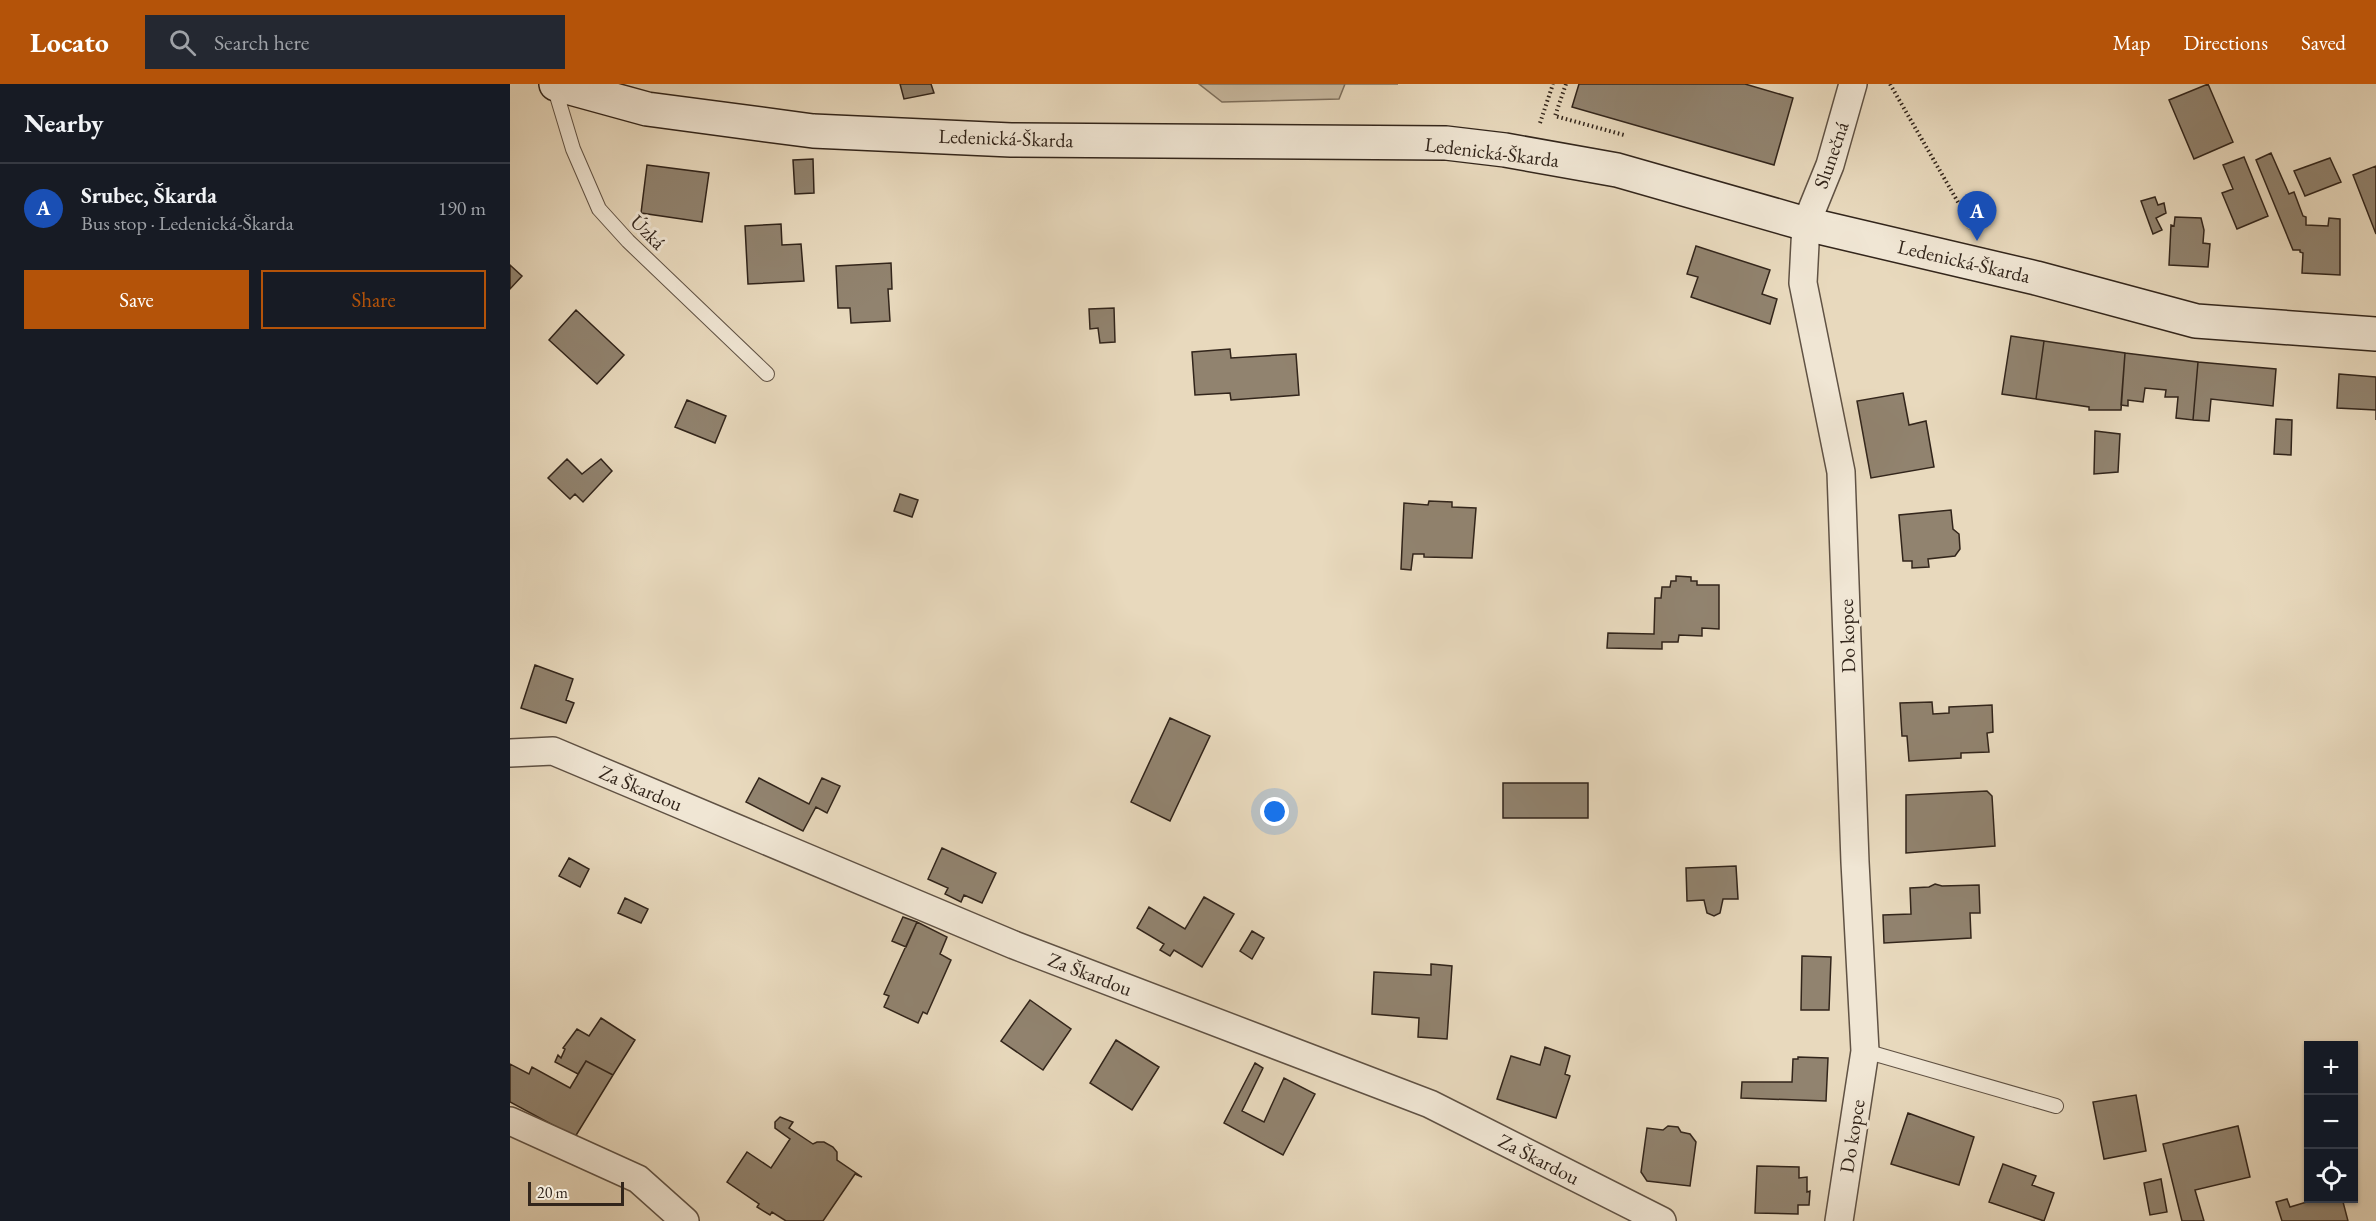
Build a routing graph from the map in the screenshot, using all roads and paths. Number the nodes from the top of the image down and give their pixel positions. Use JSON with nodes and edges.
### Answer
{"nodes":[{"id":1,"x":555,"y":84,"type":"edge"},
{"id":2,"x":1552,"y":84,"type":"edge"},
{"id":3,"x":1566,"y":84,"type":"edge"},
{"id":4,"x":1854,"y":84,"type":"edge"},
{"id":5,"x":1890,"y":84,"type":"edge"},
{"id":6,"x":1542,"y":117,"type":"dead end"},
{"id":7,"x":1624,"y":135,"type":"dead end"},
{"id":8,"x":1806,"y":224,"type":"junction"},
{"id":9,"x":1957,"y":260,"type":"junction"},
{"id":10,"x":2376,"y":334,"type":"edge"},
{"id":11,"x":767,"y":374,"type":"dead end"},
{"id":12,"x":510,"y":753,"type":"edge"},
{"id":13,"x":1865,"y":1051,"type":"junction"},
{"id":14,"x":2056,"y":1106,"type":"dead end"},
{"id":15,"x":510,"y":1121,"type":"edge"},
{"id":16,"x":685,"y":1221,"type":"edge"},
{"id":17,"x":1662,"y":1221,"type":"edge"},
{"id":18,"x":1839,"y":1221,"type":"edge"}],
"edges":[{"from":1,"to":8,"type":"main road","name":"Ledenická-Škarda"},
{"from":1,"to":11,"type":"lane","name":"Úzká"},
{"from":2,"to":6,"type":"path"},
{"from":3,"to":7,"type":"path"},
{"from":4,"to":8,"type":"street","name":"Slunečná"},
{"from":5,"to":9,"type":"path"},
{"from":8,"to":9,"type":"main road","name":"Ledenická-Škarda"},
{"from":8,"to":13,"type":"street","name":"Do kopce"},
{"from":9,"to":10,"type":"main road","name":"Ledenická-Škarda"},
{"from":12,"to":17,"type":"street","name":"Za Škardou"},
{"from":13,"to":14,"type":"lane"},
{"from":13,"to":18,"type":"street","name":"Do kopce"},
{"from":15,"to":16,"type":"street"}]}
